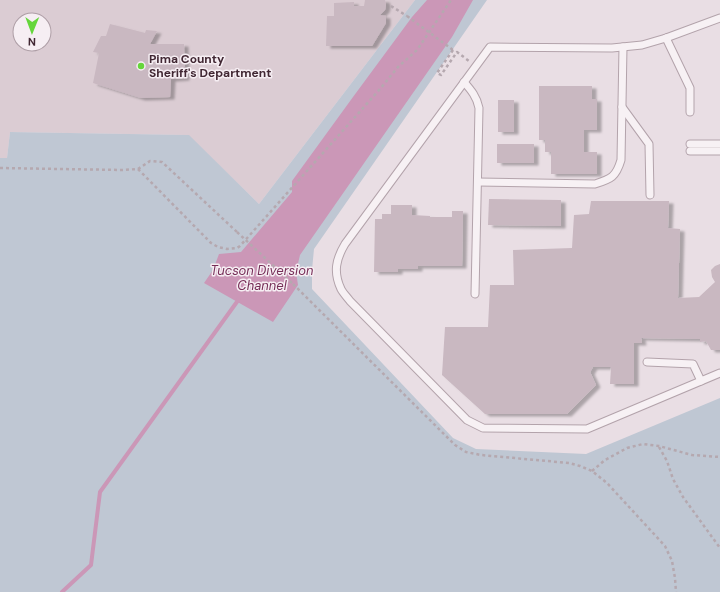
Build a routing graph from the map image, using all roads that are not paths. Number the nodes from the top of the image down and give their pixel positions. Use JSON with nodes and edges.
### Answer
{"nodes":[{"id":1,"x":720,"y":18,"type":"edge"},
{"id":2,"x":666,"y":38,"type":"junction"},
{"id":3,"x":623,"y":47,"type":"junction"},
{"id":4,"x":464,"y":82,"type":"junction"},
{"id":5,"x":622,"y":107,"type":"junction"},
{"id":6,"x":690,"y":112,"type":"dead end"},
{"id":7,"x":720,"y":144,"type":"edge"},
{"id":8,"x":720,"y":151,"type":"edge"},
{"id":9,"x":478,"y":182,"type":"junction"},
{"id":10,"x":650,"y":195,"type":"dead end"},
{"id":11,"x":475,"y":294,"type":"dead end"},
{"id":12,"x":647,"y":362,"type":"dead end"},
{"id":13,"x":720,"y":373,"type":"edge"},
{"id":14,"x":701,"y":381,"type":"junction"}],
"edges":[{"from":1,"to":2,"type":"lane"},
{"from":2,"to":3,"type":"lane"},
{"from":2,"to":6,"type":"lane"},
{"from":3,"to":4,"type":"lane"},
{"from":3,"to":5,"type":"lane"},
{"from":4,"to":9,"type":"lane"},
{"from":4,"to":14,"type":"lane"},
{"from":5,"to":9,"type":"lane"},
{"from":5,"to":10,"type":"lane"},
{"from":7,"to":8,"type":"lane"},
{"from":9,"to":11,"type":"lane"},
{"from":12,"to":14,"type":"lane"},
{"from":13,"to":14,"type":"lane"}]}
